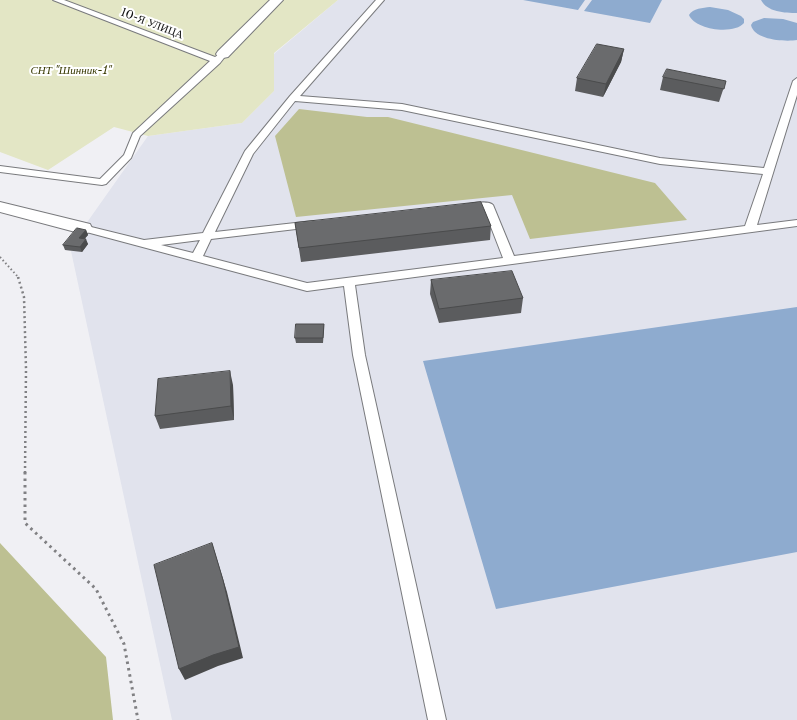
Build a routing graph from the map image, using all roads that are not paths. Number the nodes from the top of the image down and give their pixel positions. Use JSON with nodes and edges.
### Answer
{"nodes":[{"id":1,"x":57,"y":0,"type":"edge"},
{"id":2,"x":278,"y":0,"type":"edge"},
{"id":3,"x":380,"y":0,"type":"edge"},
{"id":4,"x":220,"y":57,"type":"junction"},
{"id":5,"x":797,"y":81,"type":"edge"},
{"id":6,"x":294,"y":98,"type":"junction"},
{"id":7,"x":0,"y":169,"type":"edge"},
{"id":8,"x":768,"y":171,"type":"junction"},
{"id":9,"x":0,"y":207,"type":"edge"},
{"id":10,"x":457,"y":208,"type":"edge"},
{"id":11,"x":324,"y":222,"type":"edge"},
{"id":12,"x":797,"y":223,"type":"edge"},
{"id":13,"x":83,"y":228,"type":"joint"},
{"id":14,"x":750,"y":229,"type":"junction"},
{"id":15,"x":207,"y":235,"type":"junction"},
{"id":16,"x":140,"y":244,"type":"junction"},
{"id":17,"x":196,"y":259,"type":"junction"},
{"id":18,"x":510,"y":260,"type":"junction"},
{"id":19,"x":349,"y":281,"type":"junction"},
{"id":20,"x":437,"y":720,"type":"edge"}],
"edges":[{"from":1,"to":4,"type":"lane","name":"10-Я УЛИЦА"},
{"from":2,"to":4,"type":"street"},
{"from":3,"to":6,"type":"lane"},
{"from":4,"to":7,"type":"lane"},
{"from":5,"to":8,"type":"lane"},
{"from":6,"to":8,"type":"lane"},
{"from":6,"to":15,"type":"lane"},
{"from":8,"to":14,"type":"lane"},
{"from":9,"to":13,"type":"street"},
{"from":10,"to":18,"type":"lane"},
{"from":11,"to":15,"type":"lane"},
{"from":12,"to":14,"type":"lane"},
{"from":13,"to":16,"type":"lane"},
{"from":14,"to":18,"type":"lane"},
{"from":15,"to":16,"type":"lane"},
{"from":15,"to":17,"type":"lane"},
{"from":16,"to":17,"type":"lane"},
{"from":17,"to":19,"type":"lane"},
{"from":18,"to":19,"type":"lane"},
{"from":19,"to":20,"type":"lane"}]}
